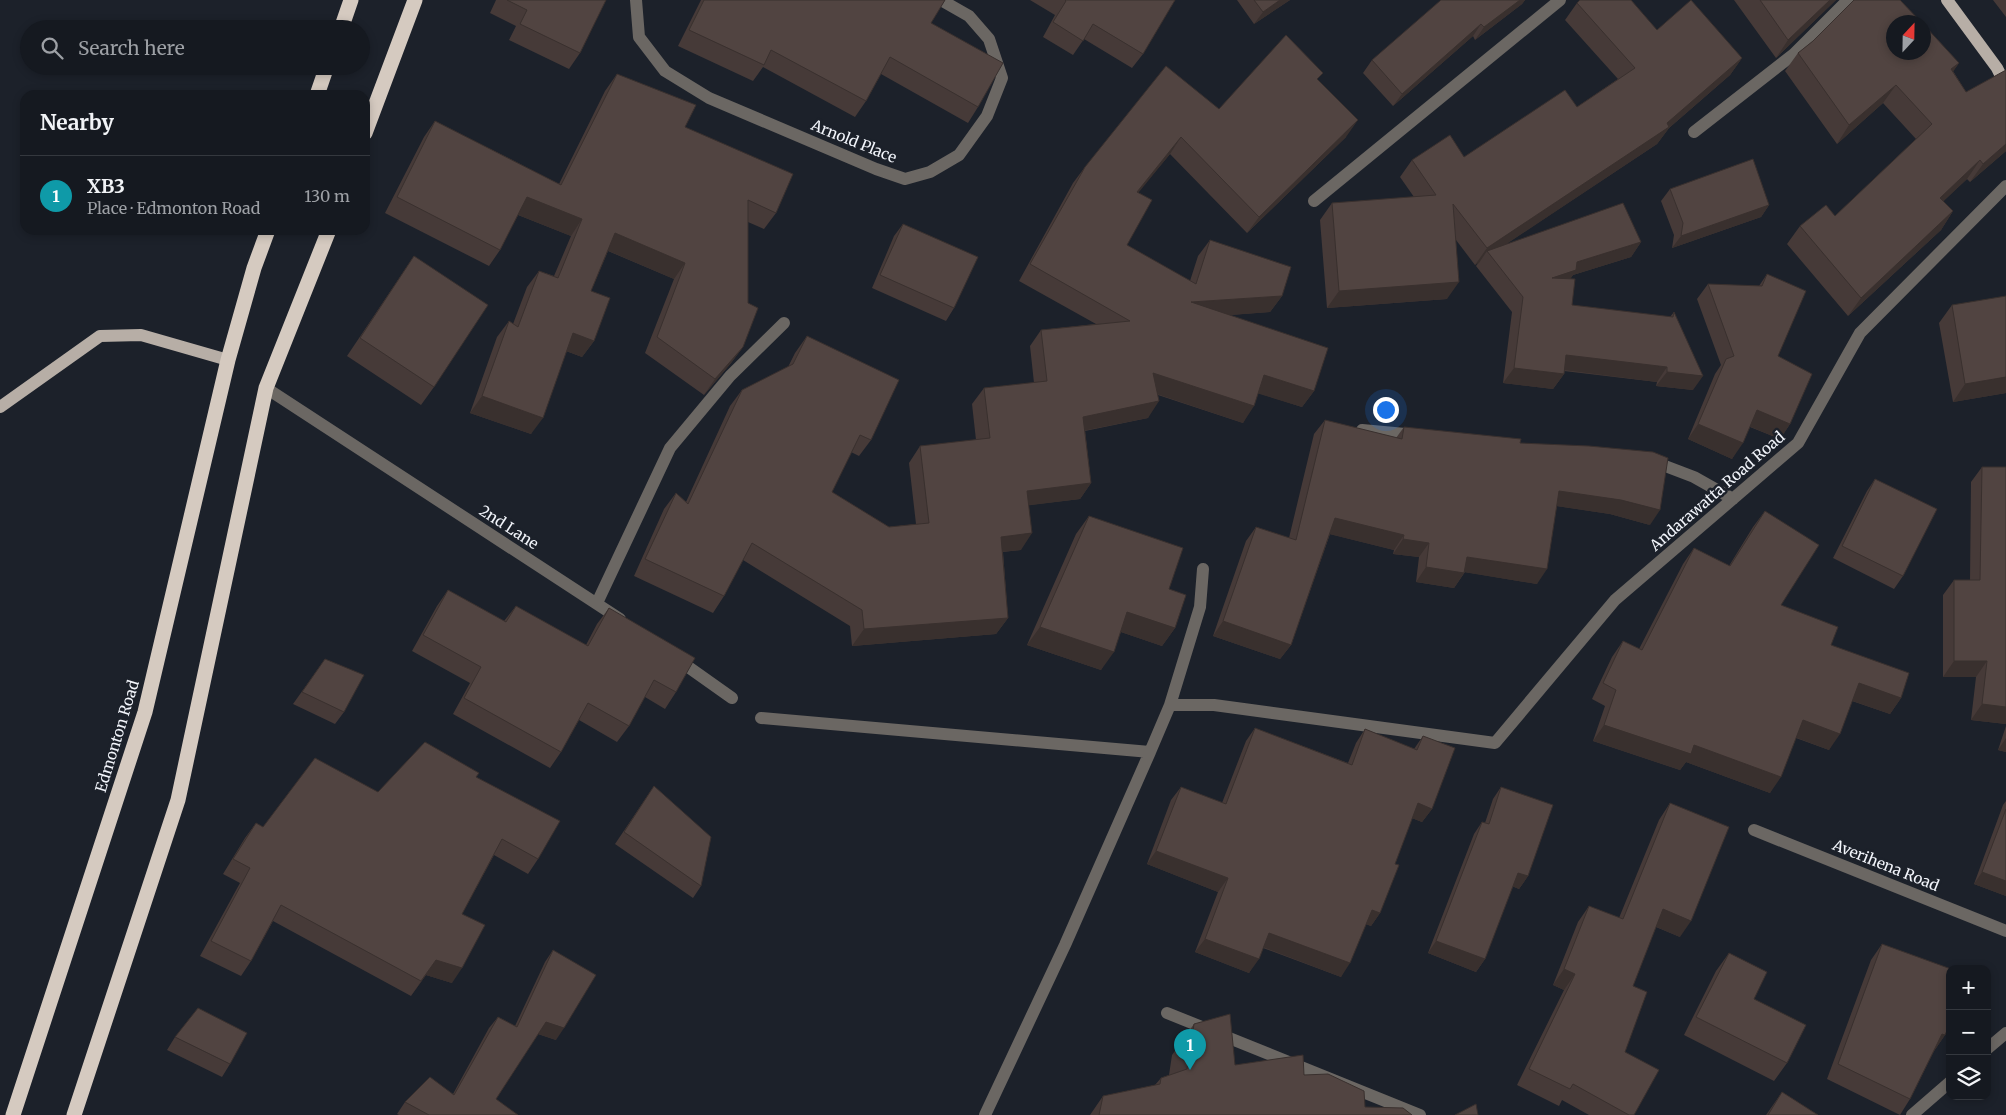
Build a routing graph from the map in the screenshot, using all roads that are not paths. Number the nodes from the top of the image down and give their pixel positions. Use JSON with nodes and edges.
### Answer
{"nodes":[{"id":1,"x":351,"y":0,"type":"edge"},
{"id":2,"x":415,"y":0,"type":"edge"},
{"id":3,"x":636,"y":0,"type":"edge"},
{"id":4,"x":941,"y":0,"type":"edge"},
{"id":5,"x":1560,"y":0,"type":"edge"},
{"id":6,"x":1848,"y":0,"type":"edge"},
{"id":7,"x":1947,"y":0,"type":"edge"},
{"id":8,"x":344,"y":20,"type":"edge"},
{"id":9,"x":324,"y":75,"type":"edge"},
{"id":10,"x":2006,"y":86,"type":"edge"},
{"id":11,"x":319,"y":90,"type":"edge"},
{"id":12,"x":370,"y":120,"type":"edge"},
{"id":13,"x":1694,"y":132,"type":"dead end"},
{"id":14,"x":2006,"y":186,"type":"edge"},
{"id":15,"x":1314,"y":201,"type":"dead end"},
{"id":16,"x":266,"y":235,"type":"edge"},
{"id":17,"x":326,"y":235,"type":"edge"},
{"id":18,"x":784,"y":323,"type":"dead end"},
{"id":19,"x":228,"y":360,"type":"junction"},
{"id":20,"x":266,"y":388,"type":"junction"},
{"id":21,"x":0,"y":407,"type":"edge"},
{"id":22,"x":1362,"y":430,"type":"edge"},
{"id":23,"x":1429,"y":436,"type":"edge"},
{"id":24,"x":1636,"y":458,"type":"edge"},
{"id":25,"x":1733,"y":499,"type":"junction"},
{"id":26,"x":1203,"y":569,"type":"dead end"},
{"id":27,"x":597,"y":603,"type":"junction"},
{"id":28,"x":629,"y":625,"type":"edge"},
{"id":29,"x":668,"y":653,"type":"edge"},
{"id":30,"x":732,"y":698,"type":"dead end"},
{"id":31,"x":1170,"y":705,"type":"junction"},
{"id":32,"x":761,"y":718,"type":"dead end"},
{"id":33,"x":1150,"y":752,"type":"junction"},
{"id":34,"x":1754,"y":830,"type":"dead end"},
{"id":35,"x":2006,"y":931,"type":"edge"},
{"id":36,"x":1167,"y":1013,"type":"dead end"},
{"id":37,"x":2006,"y":1033,"type":"edge"},
{"id":38,"x":1991,"y":1046,"type":"edge"},
{"id":39,"x":1946,"y":1085,"type":"edge"},
{"id":40,"x":13,"y":1115,"type":"edge"},
{"id":41,"x":74,"y":1115,"type":"edge"},
{"id":42,"x":985,"y":1115,"type":"edge"},
{"id":43,"x":1420,"y":1115,"type":"edge"},
{"id":44,"x":1912,"y":1115,"type":"edge"}],
"edges":[{"from":1,"to":8,"type":"highway"},
{"from":2,"to":12,"type":"highway"},
{"from":3,"to":4,"type":"street","name":"Arnold Place"},
{"from":5,"to":15,"type":"street"},
{"from":6,"to":13,"type":"street"},
{"from":7,"to":10,"type":"main road"},
{"from":9,"to":11,"type":"highway"},
{"from":14,"to":25,"type":"street","name":"Andarawatta Road Road"},
{"from":16,"to":19,"type":"highway","name":"Edmonton Road"},
{"from":17,"to":20,"type":"highway"},
{"from":18,"to":27,"type":"street"},
{"from":19,"to":21,"type":"main road"},
{"from":19,"to":40,"type":"highway","name":"Edmonton Road"},
{"from":20,"to":27,"type":"street","name":"2nd Lane"},
{"from":20,"to":41,"type":"highway"},
{"from":22,"to":23,"type":"street"},
{"from":24,"to":25,"type":"street"},
{"from":25,"to":31,"type":"street","name":"Andarawatta Road Road"},
{"from":26,"to":31,"type":"street"},
{"from":27,"to":28,"type":"street","name":"2nd Lane"},
{"from":29,"to":30,"type":"street"},
{"from":31,"to":33,"type":"street"},
{"from":32,"to":33,"type":"street"},
{"from":33,"to":42,"type":"street"},
{"from":34,"to":35,"type":"street","name":"Averihena Road"},
{"from":36,"to":43,"type":"street"},
{"from":37,"to":38,"type":"street"},
{"from":39,"to":44,"type":"street"}]}
